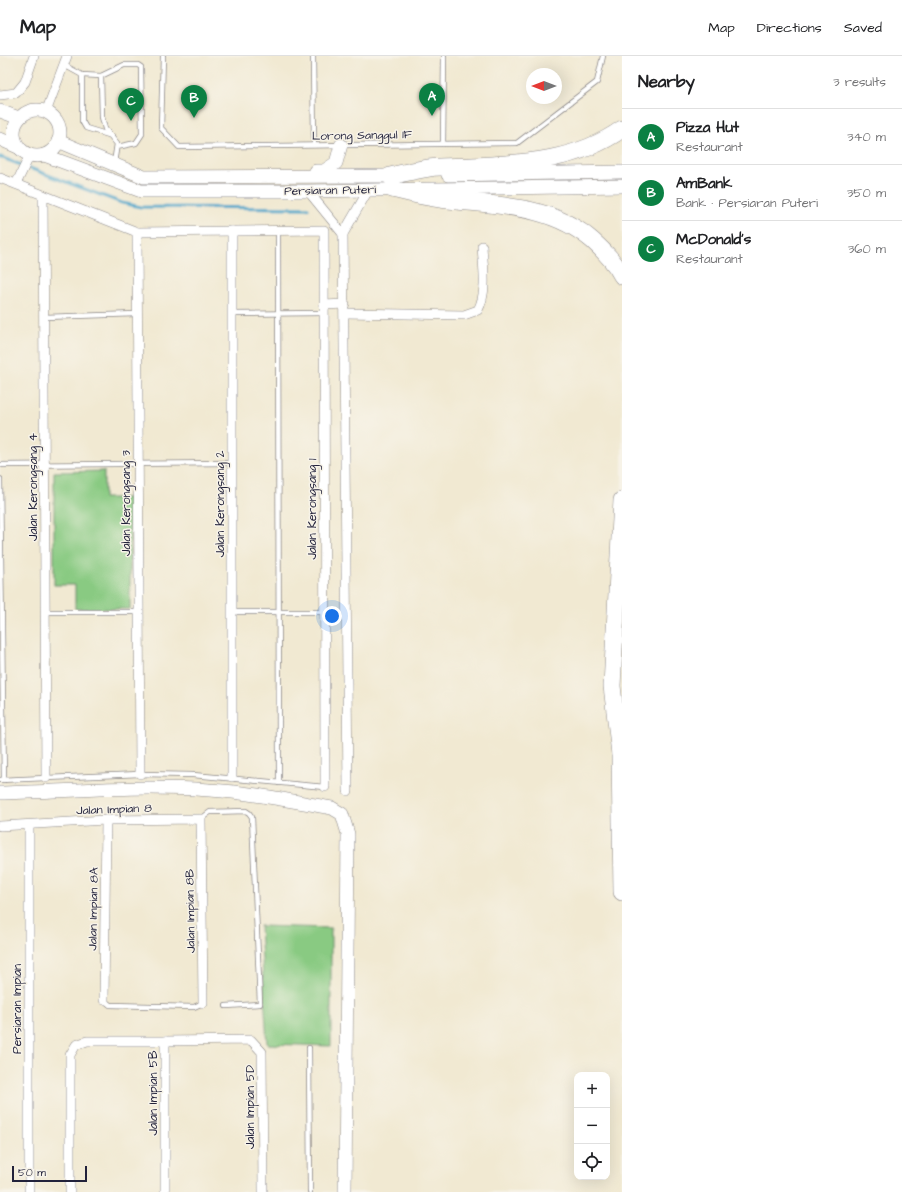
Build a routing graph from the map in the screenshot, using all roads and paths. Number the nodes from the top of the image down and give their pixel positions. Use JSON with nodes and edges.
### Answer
{"nodes":[{"id":1,"x":34,"y":56,"type":"edge"},
{"id":2,"x":163,"y":56,"type":"edge"},
{"id":3,"x":313,"y":56,"type":"edge"},
{"id":4,"x":444,"y":56,"type":"edge"},
{"id":5,"x":603,"y":56,"type":"edge"},
{"id":6,"x":65,"y":60,"type":"edge"},
{"id":7,"x":82,"y":74,"type":"junction"},
{"id":8,"x":101,"y":76,"type":"junction"},
{"id":9,"x":1,"y":96,"type":"edge"},
{"id":10,"x":0,"y":111,"type":"edge"},
{"id":11,"x":46,"y":112,"type":"junction"},
{"id":12,"x":19,"y":118,"type":"junction"},
{"id":13,"x":622,"y":129,"type":"edge"},
{"id":14,"x":112,"y":136,"type":"junction"},
{"id":15,"x":0,"y":139,"type":"edge"},
{"id":16,"x":58,"y":141,"type":"junction"},
{"id":17,"x":443,"y":144,"type":"junction"},
{"id":18,"x":314,"y":145,"type":"junction"},
{"id":19,"x":341,"y":145,"type":"junction"},
{"id":20,"x":18,"y":147,"type":"junction"},
{"id":21,"x":117,"y":147,"type":"junction"},
{"id":22,"x":44,"y":155,"type":"junction"},
{"id":23,"x":29,"y":159,"type":"junction"},
{"id":24,"x":114,"y":165,"type":"junction"},
{"id":25,"x":622,"y":172,"type":"edge"},
{"id":26,"x":261,"y":177,"type":"junction"},
{"id":27,"x":0,"y":178,"type":"edge"},
{"id":28,"x":386,"y":180,"type":"junction"},
{"id":29,"x":16,"y":184,"type":"junction"},
{"id":30,"x":622,"y":186,"type":"edge"},
{"id":31,"x":369,"y":189,"type":"junction"},
{"id":32,"x":308,"y":190,"type":"junction"},
{"id":33,"x":43,"y":195,"type":"junction"},
{"id":34,"x":278,"y":230,"type":"junction"},
{"id":35,"x":232,"y":231,"type":"junction"},
{"id":36,"x":137,"y":232,"type":"junction"},
{"id":37,"x":343,"y":234,"type":"junction"},
{"id":38,"x":482,"y":246,"type":"dead end"},
{"id":39,"x":622,"y":276,"type":"edge"},
{"id":40,"x":344,"y":308,"type":"junction"},
{"id":41,"x":324,"y":309,"type":"junction"},
{"id":42,"x":279,"y":313,"type":"junction"},
{"id":43,"x":137,"y":314,"type":"junction"},
{"id":44,"x":232,"y":314,"type":"junction"},
{"id":45,"x":44,"y":317,"type":"junction"},
{"id":46,"x":232,"y":463,"type":"junction"},
{"id":47,"x":45,"y":464,"type":"junction"},
{"id":48,"x":138,"y":464,"type":"junction"},
{"id":49,"x":0,"y":465,"type":"edge"},
{"id":50,"x":0,"y":478,"type":"edge"},
{"id":51,"x":622,"y":500,"type":"edge"},
{"id":52,"x":46,"y":612,"type":"junction"},
{"id":53,"x":139,"y":612,"type":"junction"},
{"id":54,"x":232,"y":612,"type":"junction"},
{"id":55,"x":278,"y":612,"type":"junction"},
{"id":56,"x":324,"y":612,"type":"junction"},
{"id":57,"x":621,"y":746,"type":"edge"},
{"id":58,"x":140,"y":774,"type":"junction"},
{"id":59,"x":46,"y":778,"type":"junction"},
{"id":60,"x":232,"y":778,"type":"junction"},
{"id":61,"x":2,"y":780,"type":"edge"},
{"id":62,"x":279,"y":783,"type":"junction"},
{"id":63,"x":325,"y":787,"type":"joint"},
{"id":64,"x":348,"y":791,"type":"dead end"},
{"id":65,"x":0,"y":793,"type":"edge"},
{"id":66,"x":200,"y":819,"type":"junction"},
{"id":67,"x":106,"y":820,"type":"junction"},
{"id":68,"x":29,"y":825,"type":"junction"},
{"id":69,"x":0,"y":826,"type":"edge"},
{"id":70,"x":622,"y":892,"type":"edge"},
{"id":71,"x":104,"y":1000,"type":"joint"},
{"id":72,"x":204,"y":1003,"type":"joint"},
{"id":73,"x":226,"y":1006,"type":"dead end"},
{"id":74,"x":165,"y":1041,"type":"junction"},
{"id":75,"x":309,"y":1048,"type":"dead end"},
{"id":76,"x":29,"y":1192,"type":"edge"},
{"id":77,"x":70,"y":1192,"type":"edge"},
{"id":78,"x":165,"y":1192,"type":"edge"},
{"id":79,"x":263,"y":1192,"type":"edge"},
{"id":80,"x":310,"y":1192,"type":"edge"},
{"id":81,"x":345,"y":1192,"type":"edge"}],
"edges":[{"from":1,"to":9,"type":"street"},
{"from":2,"to":18,"type":"lane","name":"Lorong Sanggul 1F"},
{"from":3,"to":18,"type":"lane"},
{"from":4,"to":17,"type":"lane"},
{"from":5,"to":17,"type":"lane","name":"Lorong Sanggul 1F"},
{"from":6,"to":7,"type":"lane"},
{"from":6,"to":11,"type":"street"},
{"from":7,"to":8,"type":"lane"},
{"from":7,"to":14,"type":"lane"},
{"from":8,"to":14,"type":"lane"},
{"from":8,"to":21,"type":"lane"},
{"from":10,"to":12,"type":"street"},
{"from":11,"to":12,"type":"street"},
{"from":11,"to":16,"type":"street"},
{"from":12,"to":20,"type":"street"},
{"from":13,"to":28,"type":"highway"},
{"from":14,"to":21,"type":"lane"},
{"from":15,"to":20,"type":"street"},
{"from":16,"to":22,"type":"street"},
{"from":16,"to":24,"type":"street","name":"Persiaran Puteri"},
{"from":17,"to":19,"type":"lane","name":"Lorong Sanggul 1F"},
{"from":18,"to":19,"type":"lane","name":"Lorong Sanggul 1F"},
{"from":19,"to":26,"type":"street"},
{"from":19,"to":28,"type":"street"},
{"from":20,"to":23,"type":"street"},
{"from":21,"to":24,"type":"lane"},
{"from":22,"to":23,"type":"street"},
{"from":22,"to":32,"type":"street","name":"Persiaran Puteri"},
{"from":23,"to":29,"type":"street"},
{"from":24,"to":26,"type":"street","name":"Persiaran Puteri"},
{"from":25,"to":28,"type":"street","name":"Persiaran Puteri"},
{"from":26,"to":28,"type":"street","name":"Persiaran Puteri"},
{"from":27,"to":29,"type":"street"},
{"from":28,"to":30,"type":"street","name":"Persiaran Puteri"},
{"from":28,"to":31,"type":"street","name":"Persiaran Puteri"},
{"from":28,"to":39,"type":"highway"},
{"from":29,"to":33,"type":"street"},
{"from":31,"to":32,"type":"street","name":"Persiaran Puteri"},
{"from":31,"to":37,"type":"street"},
{"from":32,"to":37,"type":"street"},
{"from":33,"to":36,"type":"street"},
{"from":33,"to":45,"type":"street","name":"Jalan Kerongsang 4"},
{"from":34,"to":35,"type":"street"},
{"from":34,"to":41,"type":"street","name":"Jalan Kerongsang 1"},
{"from":34,"to":42,"type":"lane"},
{"from":35,"to":36,"type":"street"},
{"from":35,"to":44,"type":"street","name":"Jalan Kerongsang 2"},
{"from":36,"to":43,"type":"street","name":"Jalan Kerongsang 3"},
{"from":37,"to":40,"type":"street"},
{"from":38,"to":40,"type":"street"},
{"from":40,"to":41,"type":"street"},
{"from":40,"to":64,"type":"street"},
{"from":41,"to":42,"type":"lane"},
{"from":41,"to":56,"type":"street","name":"Jalan Kerongsang 1"},
{"from":42,"to":44,"type":"lane"},
{"from":42,"to":55,"type":"lane"},
{"from":43,"to":45,"type":"lane"},
{"from":43,"to":48,"type":"street","name":"Jalan Kerongsang 3"},
{"from":44,"to":46,"type":"street","name":"Jalan Kerongsang 2"},
{"from":45,"to":47,"type":"street","name":"Jalan Kerongsang 4"},
{"from":46,"to":48,"type":"lane"},
{"from":46,"to":54,"type":"street","name":"Jalan Kerongsang 2"},
{"from":47,"to":48,"type":"lane"},
{"from":47,"to":49,"type":"lane"},
{"from":47,"to":52,"type":"street","name":"Jalan Kerongsang 4"},
{"from":48,"to":53,"type":"street","name":"Jalan Kerongsang 3"},
{"from":50,"to":61,"type":"lane"},
{"from":51,"to":57,"type":"highway"},
{"from":52,"to":53,"type":"lane"},
{"from":52,"to":59,"type":"street","name":"Jalan Kerongsang 4"},
{"from":53,"to":58,"type":"street","name":"Jalan Kerongsang 3"},
{"from":54,"to":55,"type":"lane"},
{"from":54,"to":60,"type":"street","name":"Jalan Kerongsang 2"},
{"from":55,"to":56,"type":"lane"},
{"from":55,"to":62,"type":"lane"},
{"from":56,"to":63,"type":"street","name":"Jalan Kerongsang 1"},
{"from":57,"to":70,"type":"highway"},
{"from":58,"to":59,"type":"lane"},
{"from":58,"to":60,"type":"lane"},
{"from":59,"to":61,"type":"lane"},
{"from":60,"to":62,"type":"lane"},
{"from":62,"to":63,"type":"lane"},
{"from":65,"to":81,"type":"street"},
{"from":66,"to":67,"type":"street","name":"Jalan Impian 8"},
{"from":66,"to":72,"type":"street","name":"Jalan Impian 8B"},
{"from":66,"to":73,"type":"lane"},
{"from":67,"to":68,"type":"street","name":"Jalan Impian 8"},
{"from":67,"to":71,"type":"street","name":"Jalan Impian 8A"},
{"from":68,"to":69,"type":"street","name":"Jalan Impian 8"},
{"from":68,"to":76,"type":"street","name":"Persiaran Impian"},
{"from":71,"to":72,"type":"lane"},
{"from":74,"to":77,"type":"street","name":"Jalan Impian 5B"},
{"from":74,"to":78,"type":"street","name":"Jalan Impian 5B"},
{"from":74,"to":79,"type":"street","name":"Jalan Impian 5D"},
{"from":75,"to":80,"type":"lane"}]}
